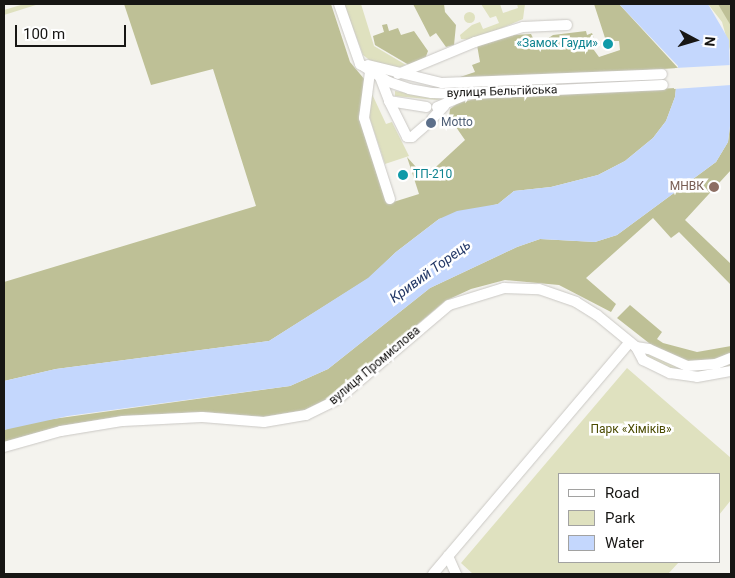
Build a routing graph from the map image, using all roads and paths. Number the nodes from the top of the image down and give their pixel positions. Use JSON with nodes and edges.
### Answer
{"nodes":[{"id":1,"x":339,"y":4,"type":"edge"},
{"id":2,"x":567,"y":25,"type":"dead end"},
{"id":3,"x":355,"y":54,"type":"junction"},
{"id":4,"x":398,"y":74,"type":"junction"},
{"id":5,"x":375,"y":75,"type":"junction"},
{"id":6,"x":470,"y":94,"type":"junction"},
{"id":7,"x":389,"y":101,"type":"junction"},
{"id":8,"x":436,"y":107,"type":"junction"},
{"id":9,"x":390,"y":199,"type":"dead end"},
{"id":10,"x":633,"y":345,"type":"junction"},
{"id":11,"x":731,"y":358,"type":"edge"},
{"id":12,"x":731,"y":371,"type":"edge"},
{"id":13,"x":4,"y":447,"type":"edge"},
{"id":14,"x":448,"y":556,"type":"junction"},
{"id":15,"x":433,"y":574,"type":"edge"},
{"id":16,"x":456,"y":574,"type":"edge"}],
"edges":[{"from":1,"to":3,"type":"street"},
{"from":2,"to":4,"type":"street"},
{"from":3,"to":4,"type":"street","name":"вулиця Бельгійська"},
{"from":3,"to":5,"type":"street"},
{"from":4,"to":6,"type":"street","name":"вулиця Бельгійська"},
{"from":5,"to":6,"type":"street","name":"вулиця Бельгійська"},
{"from":5,"to":7,"type":"street"},
{"from":5,"to":9,"type":"street"},
{"from":6,"to":8,"type":"street"},
{"from":7,"to":8,"type":"street"},
{"from":7,"to":8,"type":"street"},
{"from":10,"to":11,"type":"street"},
{"from":10,"to":12,"type":"street","name":"вулиця Промислова"},
{"from":10,"to":13,"type":"street","name":"вулиця Промислова"},
{"from":10,"to":14,"type":"street"},
{"from":14,"to":15,"type":"street"},
{"from":14,"to":16,"type":"street"}]}
